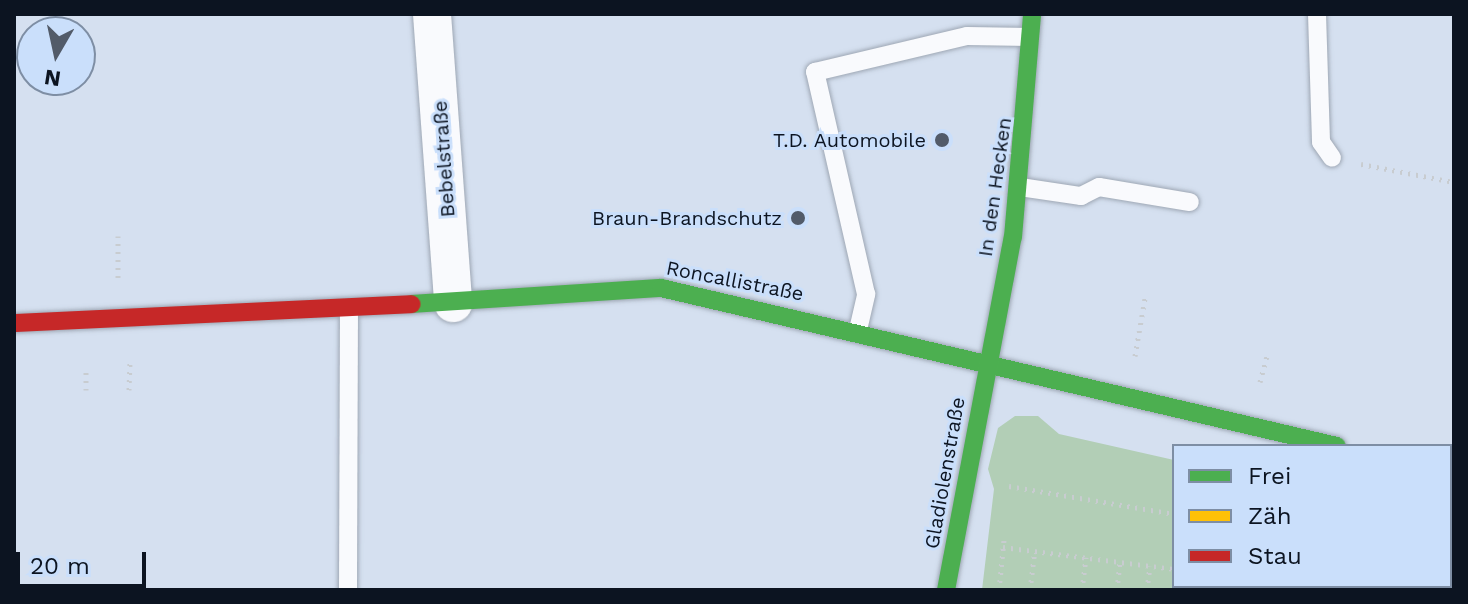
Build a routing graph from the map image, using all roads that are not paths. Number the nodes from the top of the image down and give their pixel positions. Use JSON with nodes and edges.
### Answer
{"nodes":[{"id":1,"x":432,"y":14,"type":"edge"},
{"id":2,"x":1032,"y":14,"type":"edge"},
{"id":3,"x":1317,"y":14,"type":"edge"},
{"id":4,"x":1032,"y":37,"type":"junction"},
{"id":5,"x":1332,"y":158,"type":"road end"},
{"id":6,"x":1020,"y":187,"type":"junction"},
{"id":7,"x":1190,"y":202,"type":"dead end"},
{"id":8,"x":453,"y":303,"type":"junction"},
{"id":9,"x":349,"y":310,"type":"junction"},
{"id":10,"x":14,"y":323,"type":"edge"},
{"id":11,"x":858,"y":330,"type":"junction"},
{"id":12,"x":985,"y":364,"type":"junction"},
{"id":13,"x":1328,"y":444,"type":"edge"},
{"id":14,"x":348,"y":590,"type":"edge"},
{"id":15,"x":946,"y":590,"type":"edge"}],
"edges":[{"from":1,"to":8,"type":"street","name":"Bebelstraße"},
{"from":2,"to":4,"type":"street","name":"In den Hecken"},
{"from":3,"to":5,"type":"lane"},
{"from":4,"to":6,"type":"street","name":"In den Hecken"},
{"from":4,"to":11,"type":"lane"},
{"from":6,"to":7,"type":"lane"},
{"from":6,"to":12,"type":"street","name":"In den Hecken"},
{"from":8,"to":9,"type":"street","name":"Roncallistraße"},
{"from":8,"to":11,"type":"street","name":"Roncallistraße"},
{"from":9,"to":10,"type":"street","name":"Roncallistraße"},
{"from":9,"to":14,"type":"lane"},
{"from":11,"to":12,"type":"street","name":"Roncallistraße"},
{"from":12,"to":13,"type":"street","name":"Roncallistraße"},
{"from":12,"to":15,"type":"street","name":"Gladiolenstraße"}]}
